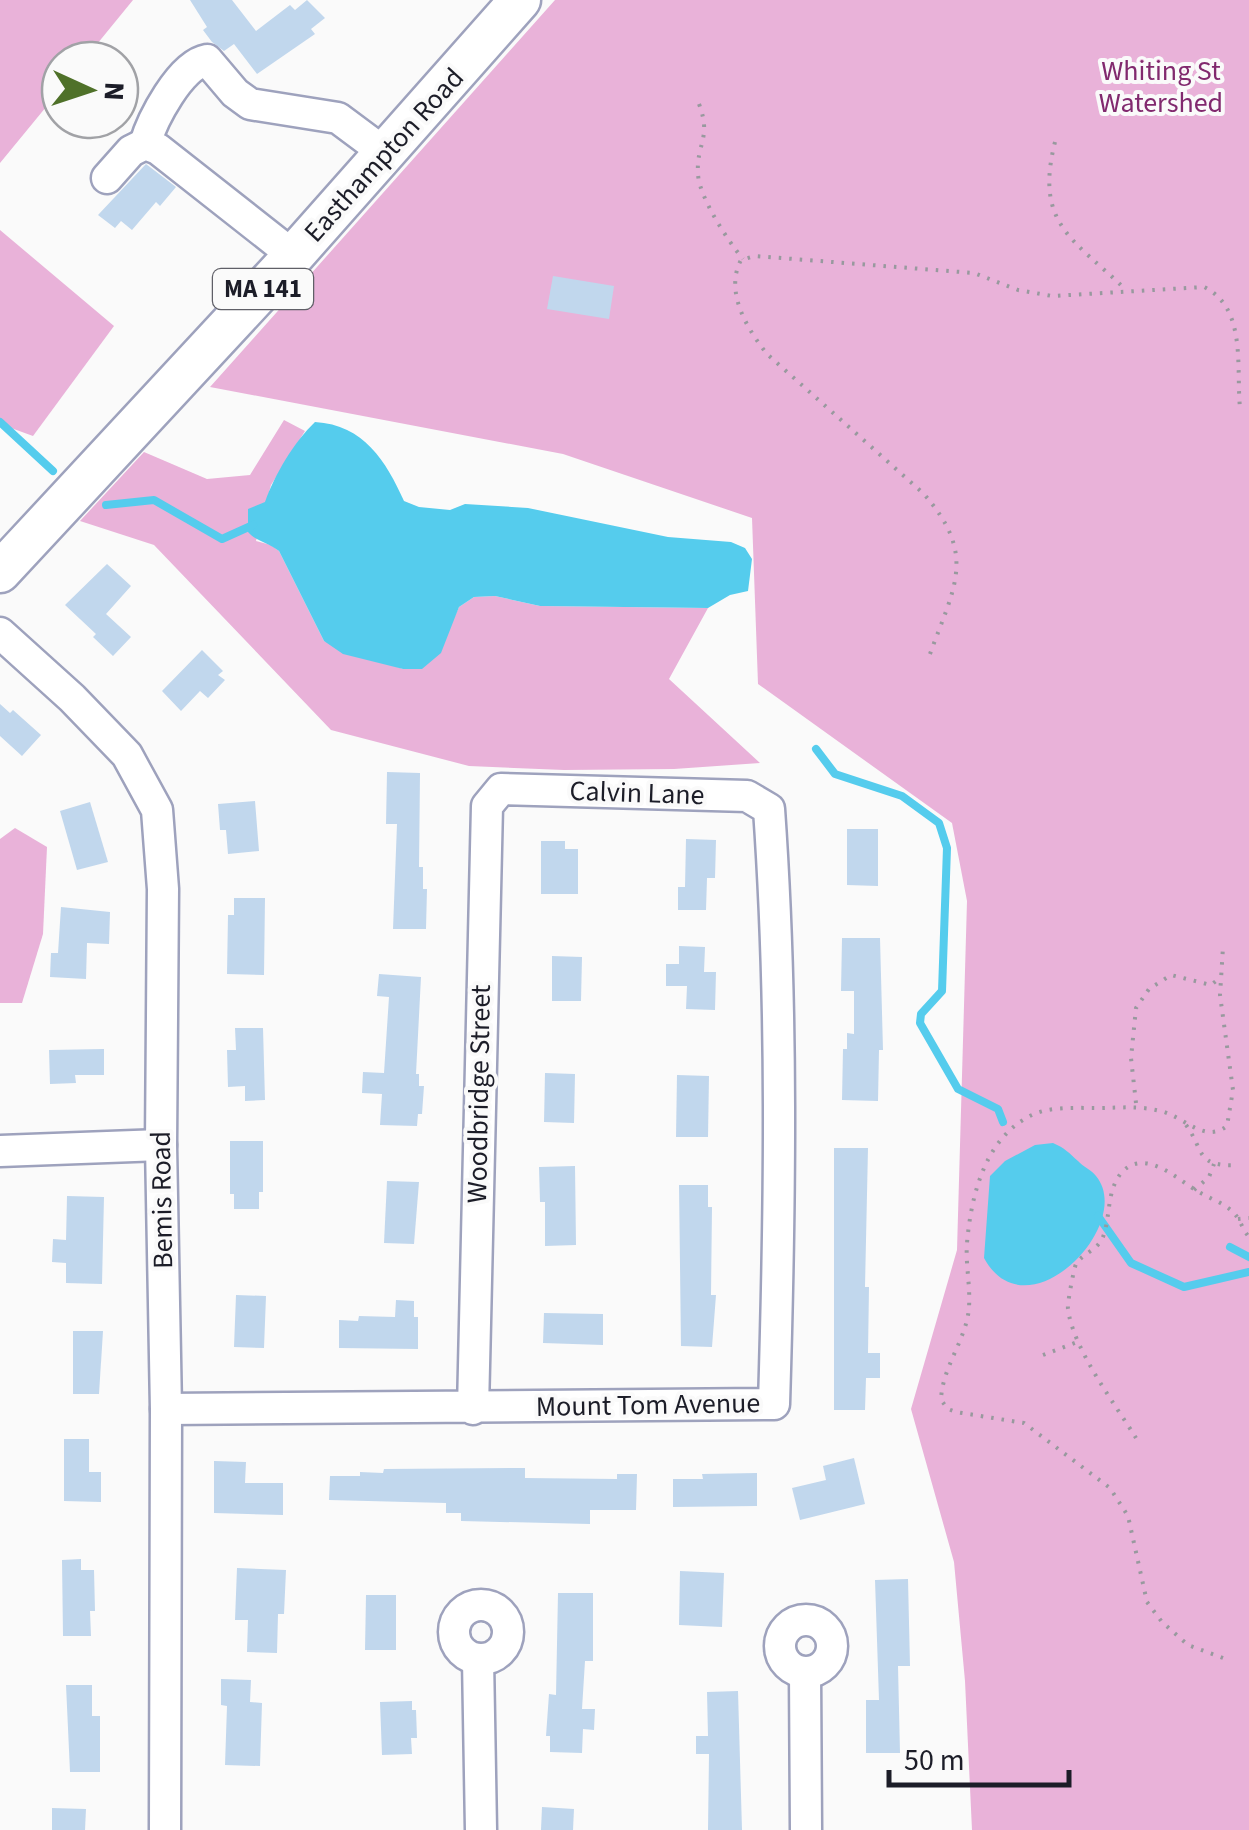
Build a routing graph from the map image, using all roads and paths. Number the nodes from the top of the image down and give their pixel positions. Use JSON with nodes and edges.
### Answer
{"nodes":[{"id":1,"x":520,"y":0,"type":"edge"},
{"id":2,"x":699,"y":104,"type":"dead end"},
{"id":3,"x":1055,"y":142,"type":"dead end"},
{"id":4,"x":145,"y":144,"type":"junction"},
{"id":5,"x":385,"y":154,"type":"junction"},
{"id":6,"x":107,"y":178,"type":"dead end"},
{"id":7,"x":294,"y":256,"type":"junction"},
{"id":8,"x":743,"y":259,"type":"junction"},
{"id":9,"x":1126,"y":290,"type":"junction"},
{"id":10,"x":1240,"y":408,"type":"dead end"},
{"id":11,"x":0,"y":572,"type":"edge"},
{"id":12,"x":0,"y":633,"type":"edge"},
{"id":13,"x":930,"y":654,"type":"dead end"},
{"id":14,"x":506,"y":789,"type":"joint"},
{"id":15,"x":766,"y":807,"type":"joint"},
{"id":16,"x":1223,"y":948,"type":"dead end"},
{"id":17,"x":1221,"y":978,"type":"junction"},
{"id":18,"x":1136,"y":1106,"type":"junction"},
{"id":19,"x":1179,"y":1118,"type":"junction"},
{"id":20,"x":160,"y":1145,"type":"junction"},
{"id":21,"x":0,"y":1151,"type":"edge"},
{"id":22,"x":1214,"y":1164,"type":"junction"},
{"id":23,"x":1238,"y":1166,"type":"dead end"},
{"id":24,"x":1197,"y":1188,"type":"junction"},
{"id":25,"x":1249,"y":1218,"type":"edge"},
{"id":26,"x":1238,"y":1219,"type":"junction"},
{"id":27,"x":1249,"y":1237,"type":"edge"},
{"id":28,"x":1080,"y":1341,"type":"junction"},
{"id":29,"x":1042,"y":1355,"type":"dead end"},
{"id":30,"x":166,"y":1409,"type":"junction"},
{"id":31,"x":473,"y":1409,"type":"junction"},
{"id":32,"x":1136,"y":1438,"type":"dead end"},
{"id":33,"x":1222,"y":1658,"type":"dead end"},
{"id":34,"x":478,"y":1659,"type":"dead end"},
{"id":35,"x":805,"y":1673,"type":"dead end"},
{"id":36,"x":164,"y":1830,"type":"edge"},
{"id":37,"x":482,"y":1830,"type":"edge"},
{"id":38,"x":806,"y":1830,"type":"edge"}],
"edges":[{"from":1,"to":5,"type":"main road","name":"Easthampton Road","number":"MA 141"},
{"from":2,"to":8,"type":"path"},
{"from":3,"to":9,"type":"path"},
{"from":4,"to":5,"type":"street"},
{"from":4,"to":6,"type":"street"},
{"from":4,"to":7,"type":"street"},
{"from":5,"to":7,"type":"main road","name":"Easthampton Road","number":"MA 141"},
{"from":7,"to":11,"type":"main road","name":"Easthampton Road","number":"MA 141"},
{"from":8,"to":9,"type":"path"},
{"from":8,"to":13,"type":"path"},
{"from":9,"to":10,"type":"path"},
{"from":12,"to":20,"type":"street","name":"Bemis Road"},
{"from":14,"to":15,"type":"street","name":"Calvin Lane"},
{"from":14,"to":31,"type":"street","name":"Woodbridge Street"},
{"from":15,"to":31,"type":"street","name":"Mount Tom Avenue"},
{"from":16,"to":17,"type":"path"},
{"from":17,"to":18,"type":"path"},
{"from":17,"to":19,"type":"path"},
{"from":18,"to":19,"type":"path"},
{"from":18,"to":33,"type":"path"},
{"from":19,"to":22,"type":"path"},
{"from":20,"to":21,"type":"street"},
{"from":20,"to":30,"type":"street","name":"Bemis Road"},
{"from":22,"to":23,"type":"path"},
{"from":22,"to":24,"type":"path"},
{"from":24,"to":26,"type":"path"},
{"from":24,"to":28,"type":"path"},
{"from":25,"to":26,"type":"path"},
{"from":26,"to":27,"type":"path"},
{"from":28,"to":29,"type":"path"},
{"from":28,"to":32,"type":"path"},
{"from":30,"to":31,"type":"street","name":"Mount Tom Avenue"},
{"from":30,"to":36,"type":"street","name":"Bemis Road"},
{"from":34,"to":37,"type":"street"},
{"from":35,"to":38,"type":"street"}]}
